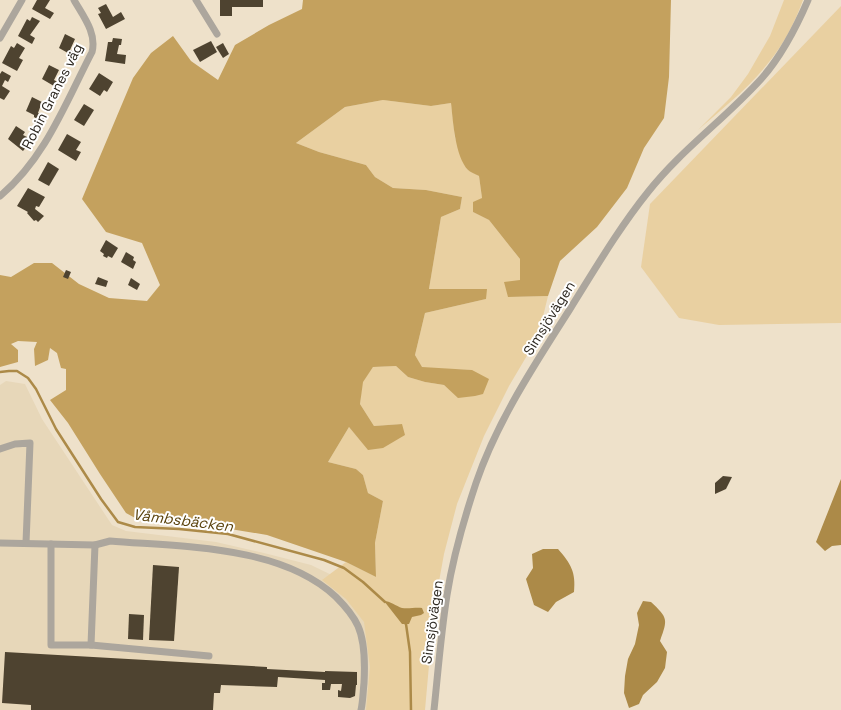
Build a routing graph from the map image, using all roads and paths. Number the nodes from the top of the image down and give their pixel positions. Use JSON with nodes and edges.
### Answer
{"nodes":[{"id":1,"x":22,"y":0,"type":"edge"},
{"id":2,"x":74,"y":0,"type":"edge"},
{"id":3,"x":196,"y":0,"type":"edge"},
{"id":4,"x":808,"y":0,"type":"edge"},
{"id":5,"x":217,"y":34,"type":"dead end"},
{"id":6,"x":0,"y":38,"type":"edge"},
{"id":7,"x":0,"y":196,"type":"edge"},
{"id":8,"x":0,"y":449,"type":"edge"},
{"id":9,"x":0,"y":543,"type":"edge"},
{"id":10,"x":26,"y":543,"type":"junction"},
{"id":11,"x":51,"y":544,"type":"junction"},
{"id":12,"x":94,"y":545,"type":"junction"},
{"id":13,"x":91,"y":645,"type":"junction"},
{"id":14,"x":209,"y":656,"type":"dead end"},
{"id":15,"x":361,"y":710,"type":"edge"},
{"id":16,"x":434,"y":710,"type":"edge"}],
"edges":[{"from":1,"to":6,"type":"street"},
{"from":2,"to":7,"type":"street","name":"Robin Granes väg"},
{"from":3,"to":5,"type":"street"},
{"from":4,"to":16,"type":"street","name":"Simsjövägen"},
{"from":8,"to":10,"type":"street"},
{"from":9,"to":10,"type":"street"},
{"from":10,"to":11,"type":"street"},
{"from":11,"to":12,"type":"street"},
{"from":11,"to":13,"type":"street"},
{"from":12,"to":13,"type":"street"},
{"from":12,"to":15,"type":"street"},
{"from":13,"to":14,"type":"street"}]}
